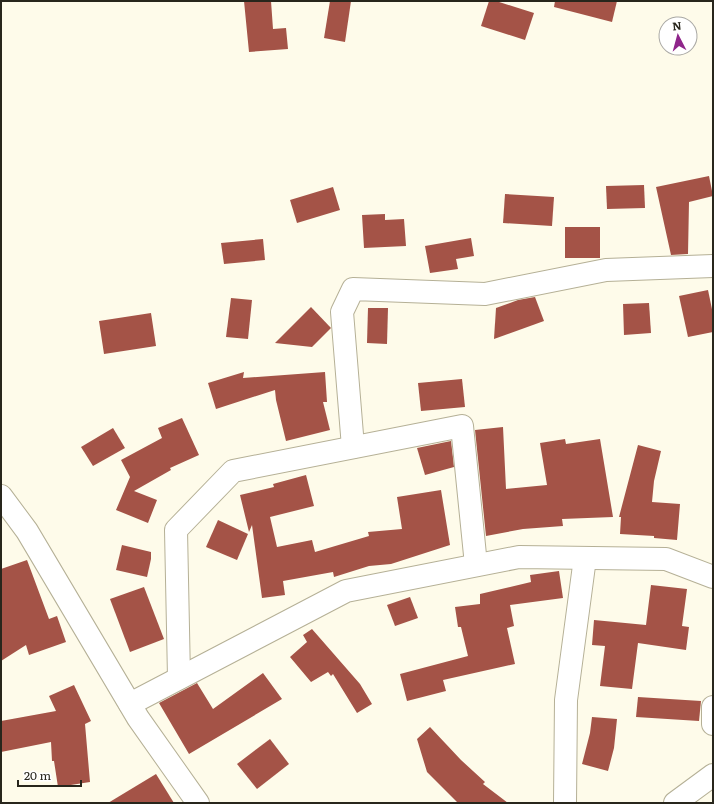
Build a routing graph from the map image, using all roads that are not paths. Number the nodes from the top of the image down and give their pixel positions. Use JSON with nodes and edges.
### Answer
{"nodes":[{"id":1,"x":713,"y":266,"type":"edge"},
{"id":2,"x":353,"y":447,"type":"junction"},
{"id":3,"x":1,"y":496,"type":"edge"},
{"id":4,"x":585,"y":558,"type":"junction"},
{"id":5,"x":476,"y":565,"type":"junction"},
{"id":6,"x":713,"y":577,"type":"edge"},
{"id":7,"x":179,"y":678,"type":"junction"},
{"id":8,"x":130,"y":704,"type":"junction"},
{"id":9,"x":713,"y":707,"type":"edge"},
{"id":10,"x":713,"y":724,"type":"edge"},
{"id":11,"x":713,"y":775,"type":"edge"},
{"id":12,"x":198,"y":803,"type":"edge"},
{"id":13,"x":565,"y":803,"type":"edge"},
{"id":14,"x":675,"y":803,"type":"edge"}],
"edges":[{"from":1,"to":2,"type":"street"},
{"from":2,"to":5,"type":"street"},
{"from":2,"to":7,"type":"street"},
{"from":3,"to":8,"type":"street"},
{"from":4,"to":5,"type":"street"},
{"from":4,"to":6,"type":"street"},
{"from":4,"to":13,"type":"street"},
{"from":5,"to":7,"type":"street"},
{"from":7,"to":8,"type":"street"},
{"from":8,"to":12,"type":"street"},
{"from":9,"to":10,"type":"street"},
{"from":11,"to":14,"type":"street"}]}
